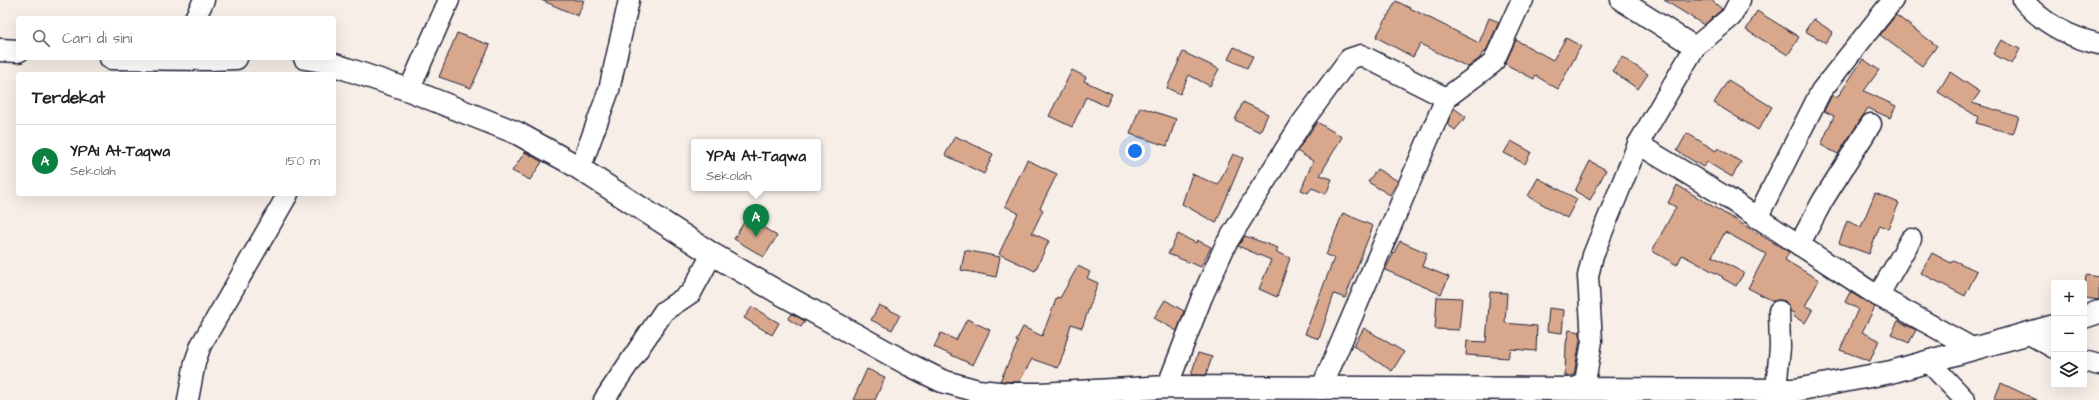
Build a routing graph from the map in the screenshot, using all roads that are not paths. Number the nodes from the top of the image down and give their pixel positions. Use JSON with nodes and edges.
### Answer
{"nodes":[{"id":1,"x":204,"y":0,"type":"edge"},
{"id":2,"x":449,"y":0,"type":"edge"},
{"id":3,"x":629,"y":0,"type":"edge"},
{"id":4,"x":1523,"y":0,"type":"edge"},
{"id":5,"x":1621,"y":0,"type":"edge"},
{"id":6,"x":1740,"y":0,"type":"edge"},
{"id":7,"x":1893,"y":0,"type":"edge"},
{"id":8,"x":2023,"y":0,"type":"edge"},
{"id":9,"x":196,"y":16,"type":"edge"},
{"id":10,"x":2099,"y":44,"type":"edge"},
{"id":11,"x":1695,"y":47,"type":"junction"},
{"id":12,"x":0,"y":50,"type":"edge"},
{"id":13,"x":16,"y":51,"type":"edge"},
{"id":14,"x":316,"y":64,"type":"edge"},
{"id":15,"x":409,"y":90,"type":"junction"},
{"id":16,"x":1446,"y":98,"type":"junction"},
{"id":17,"x":1871,"y":124,"type":"dead end"},
{"id":18,"x":1638,"y":144,"type":"junction"},
{"id":19,"x":580,"y":169,"type":"junction"},
{"id":20,"x":287,"y":196,"type":"edge"},
{"id":21,"x":1757,"y":218,"type":"junction"},
{"id":22,"x":1911,"y":239,"type":"dead end"},
{"id":23,"x":1799,"y":245,"type":"junction"},
{"id":24,"x":712,"y":254,"type":"junction"},
{"id":25,"x":1878,"y":296,"type":"junction"},
{"id":26,"x":1778,"y":311,"type":"dead end"},
{"id":27,"x":2099,"y":312,"type":"edge"},
{"id":28,"x":2087,"y":316,"type":"edge"},
{"id":29,"x":2051,"y":327,"type":"edge"},
{"id":30,"x":2029,"y":334,"type":"junction"},
{"id":31,"x":2051,"y":346,"type":"edge"},
{"id":32,"x":1974,"y":349,"type":"junction"},
{"id":33,"x":1929,"y":362,"type":"junction"},
{"id":34,"x":2087,"y":362,"type":"edge"},
{"id":35,"x":2099,"y":366,"type":"edge"},
{"id":36,"x":1167,"y":387,"type":"junction"},
{"id":37,"x":1576,"y":388,"type":"junction"},
{"id":38,"x":1321,"y":389,"type":"junction"},
{"id":39,"x":1789,"y":393,"type":"edge"},
{"id":40,"x":1528,"y":394,"type":"edge"},
{"id":41,"x":976,"y":396,"type":"edge"},
{"id":42,"x":188,"y":400,"type":"edge"},
{"id":43,"x":604,"y":400,"type":"edge"},
{"id":44,"x":1965,"y":400,"type":"edge"}],
"edges":[{"from":1,"to":9,"type":"street"},
{"from":2,"to":15,"type":"street"},
{"from":3,"to":19,"type":"street"},
{"from":4,"to":16,"type":"street"},
{"from":5,"to":11,"type":"street"},
{"from":6,"to":11,"type":"street"},
{"from":7,"to":21,"type":"street"},
{"from":8,"to":10,"type":"street"},
{"from":11,"to":18,"type":"street"},
{"from":12,"to":13,"type":"street"},
{"from":14,"to":15,"type":"street"},
{"from":15,"to":19,"type":"street"},
{"from":16,"to":36,"type":"street"},
{"from":16,"to":38,"type":"street"},
{"from":17,"to":23,"type":"street"},
{"from":18,"to":21,"type":"street"},
{"from":18,"to":37,"type":"street"},
{"from":19,"to":24,"type":"street"},
{"from":20,"to":42,"type":"street"},
{"from":21,"to":23,"type":"street"},
{"from":22,"to":25,"type":"street"},
{"from":23,"to":25,"type":"street"},
{"from":24,"to":41,"type":"street"},
{"from":24,"to":43,"type":"street"},
{"from":25,"to":32,"type":"street"},
{"from":26,"to":39,"type":"street"},
{"from":27,"to":28,"type":"street"},
{"from":29,"to":30,"type":"street"},
{"from":30,"to":31,"type":"street"},
{"from":30,"to":32,"type":"street"},
{"from":32,"to":33,"type":"street"},
{"from":33,"to":39,"type":"street"},
{"from":33,"to":44,"type":"street"},
{"from":34,"to":35,"type":"street"},
{"from":36,"to":38,"type":"street"},
{"from":36,"to":41,"type":"street"},
{"from":37,"to":39,"type":"street"},
{"from":37,"to":40,"type":"street"},
{"from":38,"to":40,"type":"street"}]}
